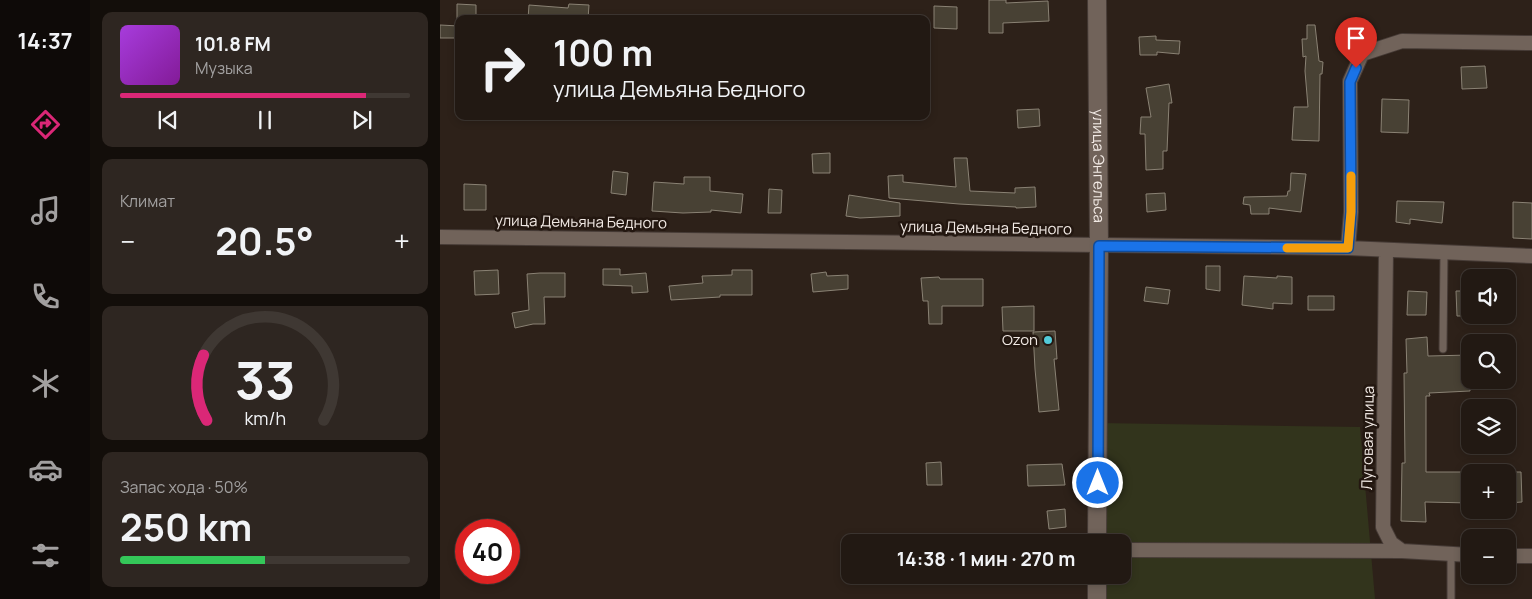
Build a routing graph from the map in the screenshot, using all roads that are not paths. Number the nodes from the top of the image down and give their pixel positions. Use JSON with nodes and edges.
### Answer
{"nodes":[{"id":1,"x":1097,"y":0,"type":"edge"},
{"id":2,"x":1532,"y":43,"type":"edge"},
{"id":3,"x":440,"y":237,"type":"edge"},
{"id":4,"x":1099,"y":246,"type":"junction"},
{"id":5,"x":1348,"y":248,"type":"junction"},
{"id":6,"x":1386,"y":250,"type":"junction"},
{"id":7,"x":1444,"y":252,"type":"junction"},
{"id":8,"x":1532,"y":256,"type":"edge"},
{"id":9,"x":1443,"y":349,"type":"dead end"},
{"id":10,"x":1097,"y":534,"type":"edge"},
{"id":11,"x":1131,"y":550,"type":"edge"},
{"id":12,"x":1402,"y":551,"type":"junction"},
{"id":13,"x":1451,"y":554,"type":"junction"},
{"id":14,"x":1461,"y":555,"type":"edge"},
{"id":15,"x":1516,"y":556,"type":"edge"},
{"id":16,"x":1532,"y":556,"type":"edge"},
{"id":17,"x":1097,"y":584,"type":"edge"},
{"id":18,"x":1097,"y":599,"type":"edge"},
{"id":19,"x":1451,"y":599,"type":"edge"}],
"edges":[{"from":1,"to":4,"type":"street","name":"улица Энгельса"},
{"from":2,"to":5,"type":"street"},
{"from":3,"to":4,"type":"street","name":"улица Демьяна Бедного"},
{"from":4,"to":5,"type":"street","name":"улица Демьяна Бедного"},
{"from":4,"to":10,"type":"street","name":"улица Энгельса"},
{"from":5,"to":6,"type":"street","name":"улица Демьяна Бедного"},
{"from":6,"to":7,"type":"street","name":"улица Демьяна Бедного"},
{"from":6,"to":12,"type":"street","name":"Луговая улица"},
{"from":7,"to":8,"type":"street","name":"улица Демьяна Бедного"},
{"from":7,"to":9,"type":"lane"},
{"from":11,"to":12,"type":"street"},
{"from":12,"to":13,"type":"street"},
{"from":13,"to":14,"type":"street"},
{"from":13,"to":19,"type":"lane"},
{"from":15,"to":16,"type":"street"},
{"from":17,"to":18,"type":"street"}]}
